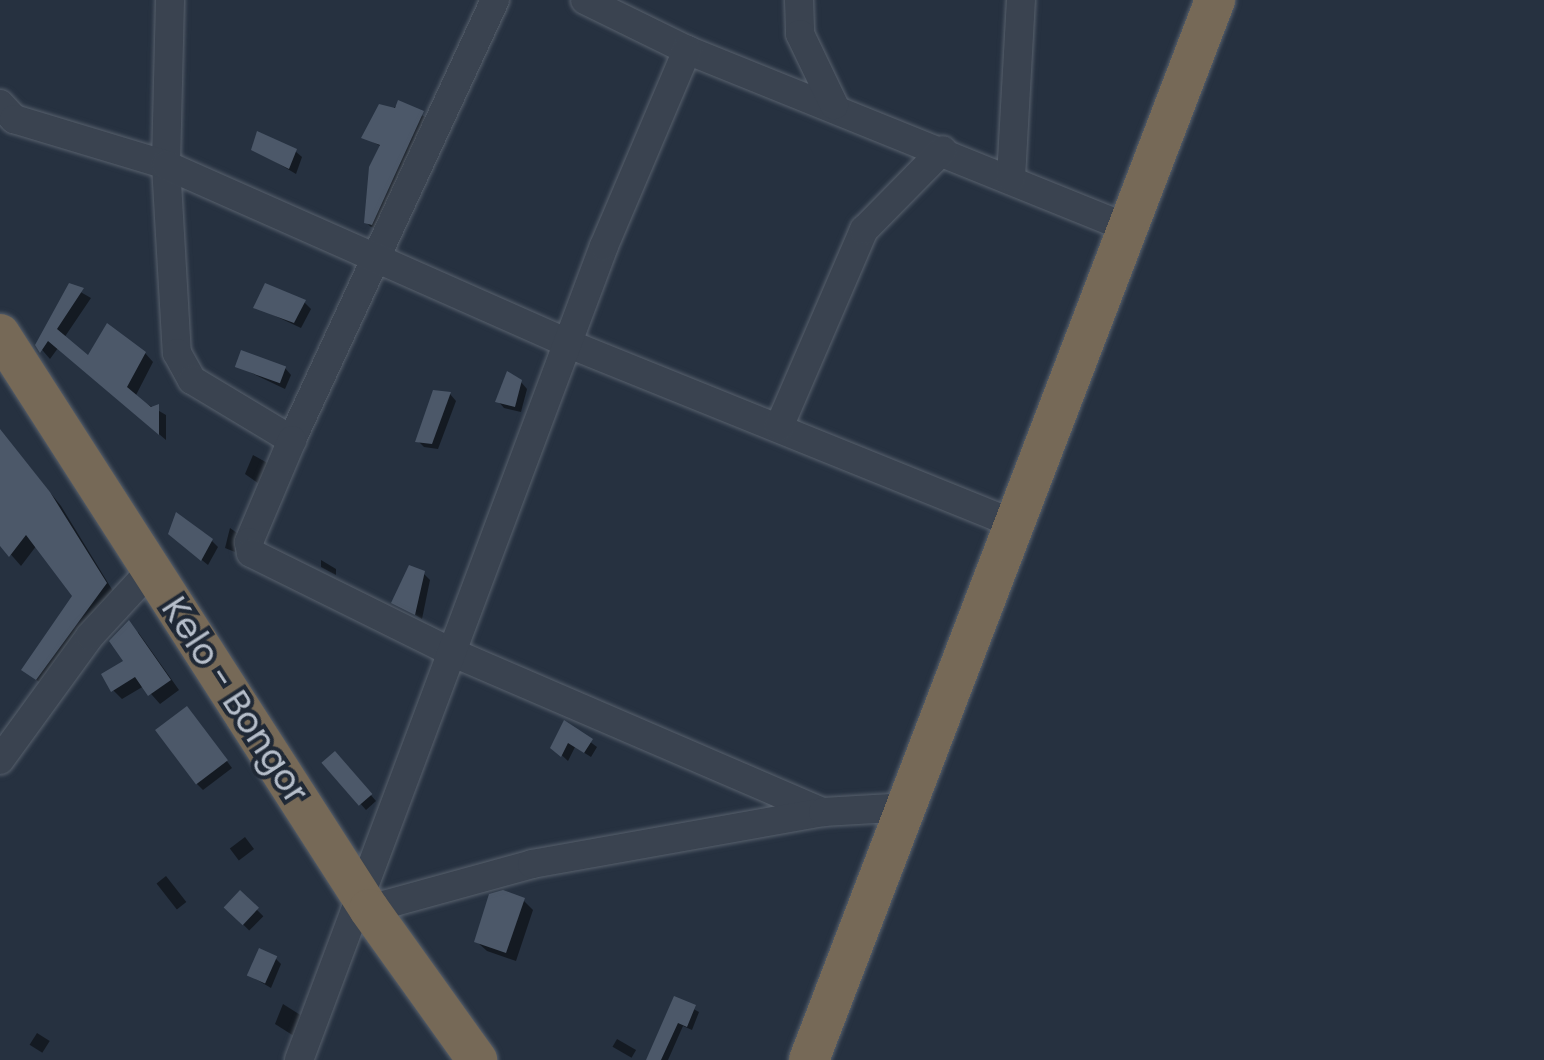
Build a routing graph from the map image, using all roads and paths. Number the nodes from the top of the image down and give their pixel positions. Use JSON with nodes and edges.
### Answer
{"nodes":[{"id":1,"x":170,"y":0,"type":"edge"},
{"id":2,"x":494,"y":0,"type":"edge"},
{"id":3,"x":585,"y":0,"type":"edge"},
{"id":4,"x":799,"y":0,"type":"edge"},
{"id":5,"x":1021,"y":0,"type":"edge"},
{"id":6,"x":1215,"y":0,"type":"edge"},
{"id":7,"x":614,"y":6,"type":"edge"},
{"id":8,"x":687,"y":50,"type":"junction"},
{"id":9,"x":0,"y":104,"type":"edge"},
{"id":10,"x":834,"y":105,"type":"junction"},
{"id":11,"x":944,"y":150,"type":"junction"},
{"id":12,"x":166,"y":165,"type":"junction"},
{"id":13,"x":1011,"y":178,"type":"junction"},
{"id":14,"x":1128,"y":228,"type":"junction"},
{"id":15,"x":378,"y":263,"type":"junction"},
{"id":16,"x":0,"y":334,"type":"edge"},
{"id":17,"x":570,"y":344,"type":"junction"},
{"id":18,"x":779,"y":427,"type":"junction"},
{"id":19,"x":292,"y":440,"type":"junction"},
{"id":20,"x":1016,"y":525,"type":"junction"},
{"id":21,"x":151,"y":570,"type":"junction"},
{"id":22,"x":451,"y":652,"type":"junction"},
{"id":23,"x":0,"y":760,"type":"edge"},
{"id":24,"x":909,"y":806,"type":"junction"},
{"id":25,"x":823,"y":812,"type":"junction"},
{"id":26,"x":364,"y":901,"type":"junction"},
{"id":27,"x":299,"y":1060,"type":"edge"},
{"id":28,"x":477,"y":1060,"type":"edge"},
{"id":29,"x":810,"y":1060,"type":"edge"}],
"edges":[{"from":1,"to":12,"type":"street"},
{"from":2,"to":15,"type":"street"},
{"from":3,"to":7,"type":"street"},
{"from":4,"to":10,"type":"street"},
{"from":5,"to":13,"type":"street"},
{"from":6,"to":14,"type":"highway"},
{"from":7,"to":8,"type":"street"},
{"from":8,"to":10,"type":"street"},
{"from":8,"to":17,"type":"street"},
{"from":9,"to":12,"type":"street"},
{"from":10,"to":11,"type":"street"},
{"from":11,"to":13,"type":"street"},
{"from":11,"to":18,"type":"street"},
{"from":12,"to":15,"type":"street"},
{"from":12,"to":19,"type":"street"},
{"from":13,"to":14,"type":"street"},
{"from":14,"to":20,"type":"highway"},
{"from":15,"to":17,"type":"street"},
{"from":15,"to":19,"type":"street"},
{"from":16,"to":21,"type":"highway","name":"Kelo - Bongor"},
{"from":17,"to":18,"type":"street"},
{"from":17,"to":22,"type":"street"},
{"from":18,"to":20,"type":"street"},
{"from":19,"to":22,"type":"street"},
{"from":20,"to":24,"type":"highway"},
{"from":21,"to":23,"type":"street"},
{"from":21,"to":26,"type":"highway","name":"Kelo - Bongor"},
{"from":22,"to":25,"type":"street"},
{"from":22,"to":26,"type":"street"},
{"from":24,"to":25,"type":"street"},
{"from":24,"to":29,"type":"highway"},
{"from":25,"to":26,"type":"street"},
{"from":26,"to":27,"type":"street"},
{"from":26,"to":28,"type":"highway","name":"Kelo - Bongor"}]}
